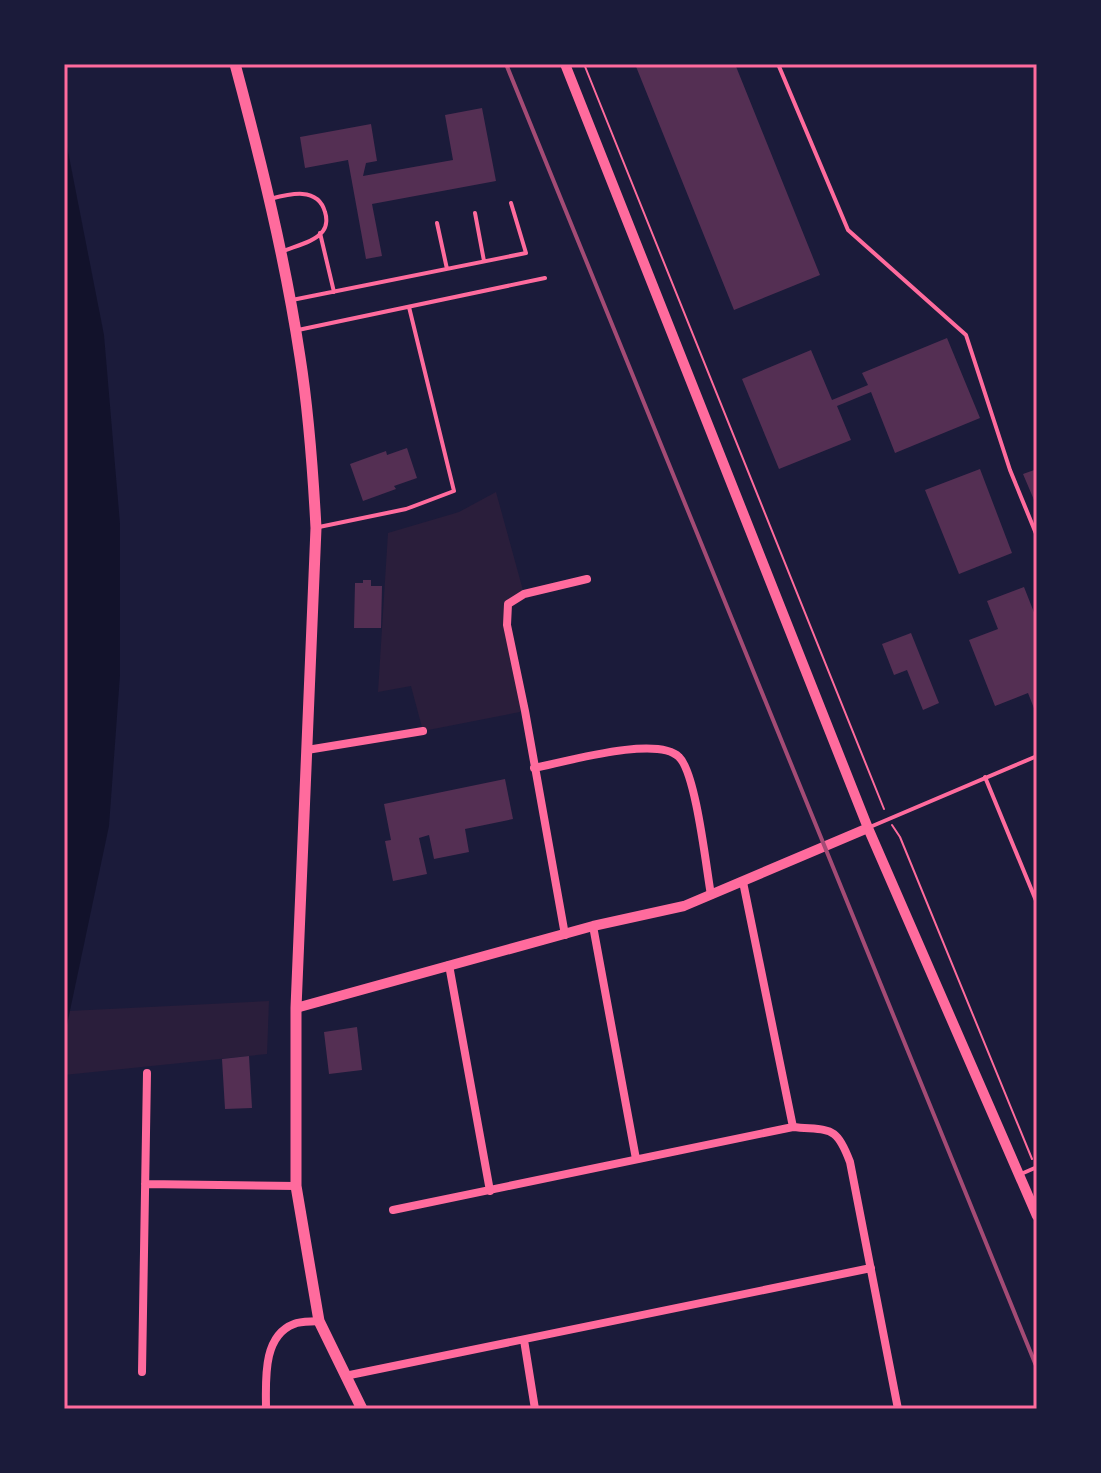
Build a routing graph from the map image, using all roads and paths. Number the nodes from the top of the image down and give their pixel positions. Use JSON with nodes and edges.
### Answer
{"nodes":[{"id":1,"x":235,"y":64,"type":"edge"},
{"id":2,"x":565,"y":64,"type":"edge"},
{"id":3,"x":584,"y":64,"type":"edge"},
{"id":4,"x":778,"y":64,"type":"edge"},
{"id":5,"x":270,"y":199,"type":"junction"},
{"id":6,"x":511,"y":203,"type":"dead end"},
{"id":7,"x":475,"y":213,"type":"dead end"},
{"id":8,"x":437,"y":223,"type":"dead end"},
{"id":9,"x":320,"y":233,"type":"junction"},
{"id":10,"x":280,"y":252,"type":"junction"},
{"id":11,"x":484,"y":261,"type":"junction"},
{"id":12,"x":447,"y":269,"type":"junction"},
{"id":13,"x":545,"y":278,"type":"dead end"},
{"id":14,"x":334,"y":292,"type":"junction"},
{"id":15,"x":290,"y":300,"type":"junction"},
{"id":16,"x":409,"y":307,"type":"junction"},
{"id":17,"x":296,"y":331,"type":"junction"},
{"id":18,"x":316,"y":528,"type":"junction"},
{"id":19,"x":1037,"y":536,"type":"edge"},
{"id":20,"x":587,"y":579,"type":"dead end"},
{"id":21,"x":423,"y":731,"type":"dead end"},
{"id":22,"x":307,"y":750,"type":"junction"},
{"id":23,"x":1037,"y":756,"type":"edge"},
{"id":24,"x":534,"y":768,"type":"junction"},
{"id":25,"x":985,"y":777,"type":"junction"},
{"id":26,"x":888,"y":819,"type":"junction"},
{"id":27,"x":868,"y":828,"type":"junction"},
{"id":28,"x":743,"y":882,"type":"junction"},
{"id":29,"x":711,"y":895,"type":"junction"},
{"id":30,"x":1037,"y":903,"type":"edge"},
{"id":31,"x":593,"y":926,"type":"junction"},
{"id":32,"x":565,"y":935,"type":"junction"},
{"id":33,"x":449,"y":965,"type":"junction"},
{"id":34,"x":296,"y":1008,"type":"junction"},
{"id":35,"x":147,"y":1073,"type":"dead end"},
{"id":36,"x":793,"y":1127,"type":"junction"},
{"id":37,"x":636,"y":1159,"type":"junction"},
{"id":38,"x":1036,"y":1167,"type":"edge"},
{"id":39,"x":1020,"y":1174,"type":"junction"},
{"id":40,"x":145,"y":1184,"type":"junction"},
{"id":41,"x":296,"y":1186,"type":"junction"},
{"id":42,"x":490,"y":1191,"type":"junction"},
{"id":43,"x":393,"y":1210,"type":"dead end"},
{"id":44,"x":1037,"y":1216,"type":"edge"},
{"id":45,"x":871,"y":1268,"type":"junction"},
{"id":46,"x":319,"y":1321,"type":"junction"},
{"id":47,"x":524,"y":1340,"type":"junction"},
{"id":48,"x":142,"y":1372,"type":"dead end"},
{"id":49,"x":345,"y":1376,"type":"junction"},
{"id":50,"x":266,"y":1409,"type":"edge"},
{"id":51,"x":362,"y":1409,"type":"edge"},
{"id":52,"x":535,"y":1409,"type":"edge"},
{"id":53,"x":898,"y":1409,"type":"edge"}],
"edges":[{"from":1,"to":5,"type":"main road"},
{"from":2,"to":27,"type":"street"},
{"from":3,"to":26,"type":"path"},
{"from":4,"to":19,"type":"lane"},
{"from":5,"to":9,"type":"lane"},
{"from":5,"to":10,"type":"main road"},
{"from":6,"to":11,"type":"lane"},
{"from":7,"to":11,"type":"lane"},
{"from":8,"to":12,"type":"lane"},
{"from":9,"to":10,"type":"lane"},
{"from":9,"to":14,"type":"lane"},
{"from":10,"to":15,"type":"main road"},
{"from":11,"to":12,"type":"lane"},
{"from":12,"to":14,"type":"lane"},
{"from":13,"to":16,"type":"lane"},
{"from":14,"to":15,"type":"lane"},
{"from":15,"to":17,"type":"main road"},
{"from":16,"to":17,"type":"lane"},
{"from":16,"to":18,"type":"lane"},
{"from":17,"to":18,"type":"main road"},
{"from":18,"to":22,"type":"main road"},
{"from":20,"to":24,"type":"street"},
{"from":21,"to":22,"type":"street"},
{"from":22,"to":34,"type":"main road"},
{"from":23,"to":25,"type":"lane"},
{"from":24,"to":29,"type":"street"},
{"from":24,"to":32,"type":"street"},
{"from":25,"to":26,"type":"lane"},
{"from":25,"to":30,"type":"lane"},
{"from":26,"to":27,"type":"lane"},
{"from":26,"to":38,"type":"path"},
{"from":27,"to":28,"type":"street"},
{"from":27,"to":39,"type":"street"},
{"from":28,"to":29,"type":"street"},
{"from":28,"to":36,"type":"street"},
{"from":29,"to":31,"type":"street"},
{"from":31,"to":32,"type":"street"},
{"from":31,"to":37,"type":"street"},
{"from":32,"to":33,"type":"street"},
{"from":33,"to":34,"type":"street"},
{"from":33,"to":42,"type":"street"},
{"from":34,"to":41,"type":"main road"},
{"from":35,"to":40,"type":"street"},
{"from":36,"to":37,"type":"street"},
{"from":36,"to":45,"type":"street"},
{"from":37,"to":42,"type":"street"},
{"from":38,"to":39,"type":"lane"},
{"from":39,"to":44,"type":"street"},
{"from":40,"to":41,"type":"street"},
{"from":40,"to":48,"type":"street"},
{"from":41,"to":46,"type":"main road"},
{"from":42,"to":43,"type":"street"},
{"from":45,"to":47,"type":"street"},
{"from":45,"to":53,"type":"street"},
{"from":46,"to":49,"type":"main road"},
{"from":46,"to":50,"type":"street"},
{"from":47,"to":49,"type":"street"},
{"from":47,"to":52,"type":"street"},
{"from":49,"to":51,"type":"main road"}]}
